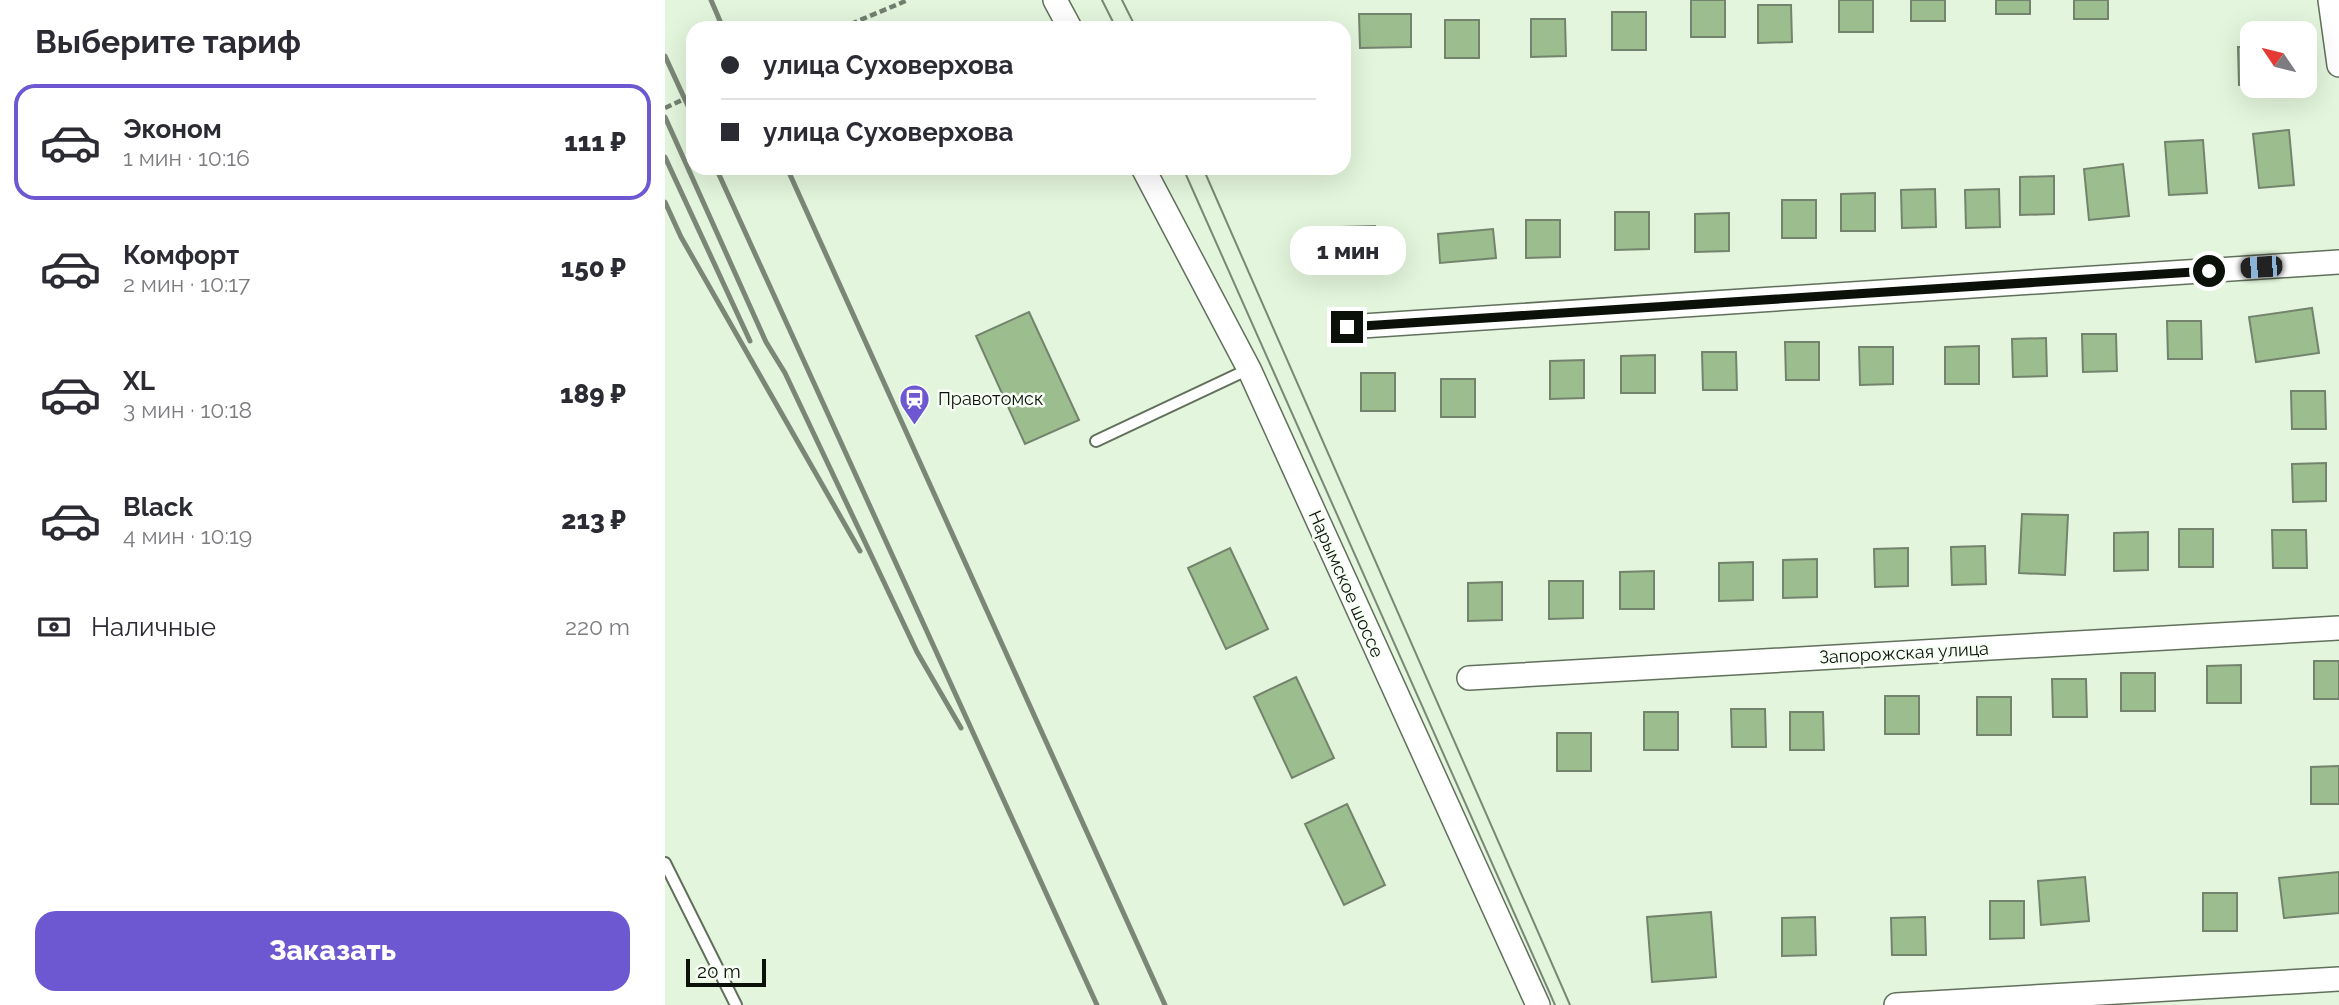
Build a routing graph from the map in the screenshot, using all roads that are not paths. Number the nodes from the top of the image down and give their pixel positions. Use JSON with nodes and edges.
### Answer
{"nodes":[{"id":1,"x":1055,"y":0,"type":"edge"},
{"id":2,"x":2330,"y":0,"type":"edge"},
{"id":3,"x":1066,"y":21,"type":"edge"},
{"id":4,"x":2339,"y":65,"type":"edge"},
{"id":5,"x":1147,"y":175,"type":"edge"},
{"id":6,"x":2339,"y":262,"type":"edge"},
{"id":7,"x":1347,"y":327,"type":"dead end"},
{"id":8,"x":1249,"y":369,"type":"junction"},
{"id":9,"x":1096,"y":440,"type":"dead end"},
{"id":10,"x":2339,"y":628,"type":"edge"},
{"id":11,"x":1469,"y":678,"type":"dead end"},
{"id":12,"x":665,"y":863,"type":"edge"},
{"id":13,"x":2339,"y":978,"type":"edge"},
{"id":14,"x":736,"y":1005,"type":"edge"},
{"id":15,"x":1538,"y":1005,"type":"edge"},
{"id":16,"x":1896,"y":1005,"type":"edge"}],
"edges":[{"from":1,"to":3,"type":"street"},
{"from":2,"to":4,"type":"street"},
{"from":5,"to":8,"type":"street","name":"Нарымское шоссе"},
{"from":6,"to":7,"type":"street"},
{"from":8,"to":9,"type":"lane"},
{"from":8,"to":15,"type":"street","name":"Нарымское шоссе"},
{"from":10,"to":11,"type":"street","name":"Запорожская улица"},
{"from":12,"to":14,"type":"lane"},
{"from":13,"to":16,"type":"street"}]}
